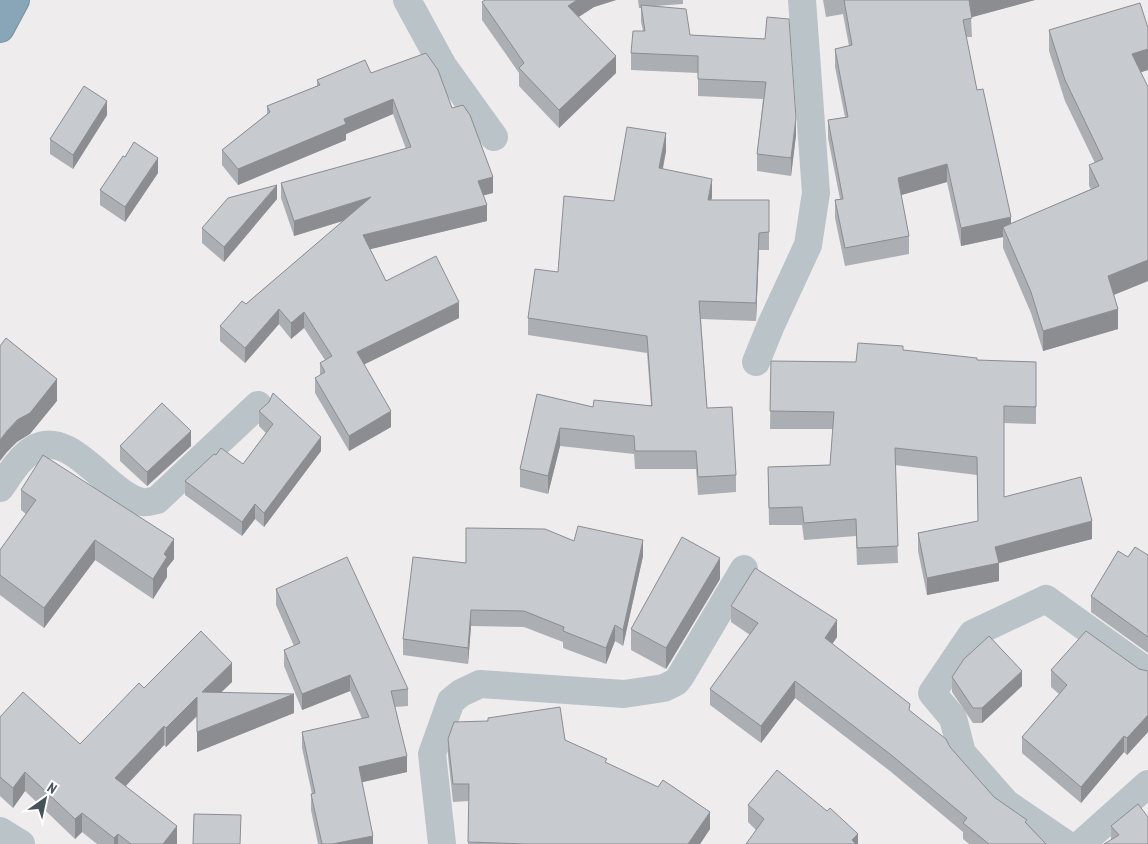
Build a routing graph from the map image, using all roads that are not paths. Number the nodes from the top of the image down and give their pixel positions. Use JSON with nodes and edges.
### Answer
{"nodes":[{"id":1,"x":14,"y":0,"type":"edge"},
{"id":2,"x":407,"y":0,"type":"edge"},
{"id":3,"x":802,"y":0,"type":"edge"},
{"id":4,"x":0,"y":28,"type":"edge"},
{"id":5,"x":494,"y":137,"type":"dead end"},
{"id":6,"x":756,"y":362,"type":"dead end"},
{"id":7,"x":258,"y":406,"type":"dead end"},
{"id":8,"x":0,"y":488,"type":"edge"},
{"id":9,"x":744,"y":569,"type":"dead end"},
{"id":10,"x":1148,"y":672,"type":"edge"},
{"id":11,"x":1148,"y":784,"type":"edge"},
{"id":12,"x":0,"y":831,"type":"edge"},
{"id":13,"x":21,"y":844,"type":"edge"},
{"id":14,"x":442,"y":844,"type":"edge"},
{"id":15,"x":1066,"y":844,"type":"edge"},
{"id":16,"x":1081,"y":844,"type":"edge"}],
"edges":[{"from":1,"to":4,"type":"highway"},
{"from":2,"to":5,"type":"street"},
{"from":3,"to":6,"type":"street"},
{"from":7,"to":8,"type":"street"},
{"from":9,"to":14,"type":"street"},
{"from":10,"to":15,"type":"street"},
{"from":11,"to":16,"type":"street"},
{"from":12,"to":13,"type":"street"}]}
